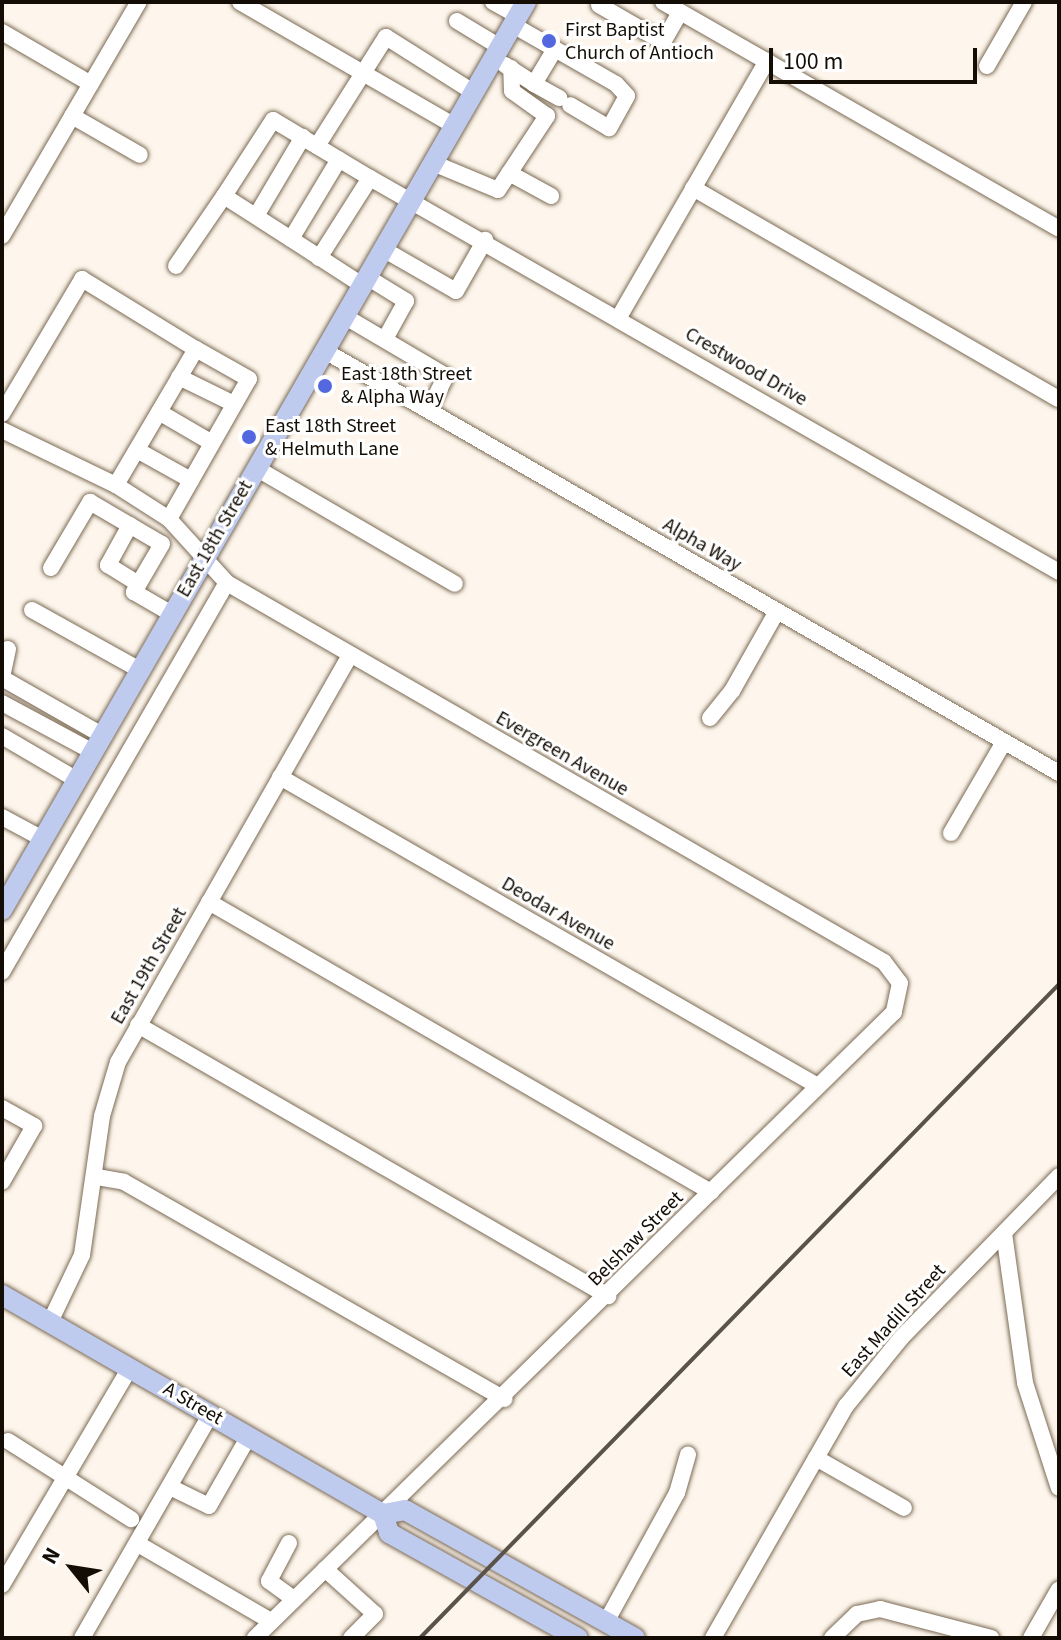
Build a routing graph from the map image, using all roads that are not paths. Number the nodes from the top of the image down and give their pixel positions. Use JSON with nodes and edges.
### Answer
{"nodes":[{"id":1,"x":139,"y":2,"type":"edge"},
{"id":2,"x":240,"y":2,"type":"edge"},
{"id":3,"x":493,"y":2,"type":"edge"},
{"id":4,"x":663,"y":2,"type":"edge"},
{"id":5,"x":1024,"y":2,"type":"edge"},
{"id":6,"x":599,"y":5,"type":"dead end"},
{"id":7,"x":680,"y":12,"type":"junction"},
{"id":8,"x":519,"y":15,"type":"edge"},
{"id":9,"x":457,"y":21,"type":"dead end"},
{"id":10,"x":2,"y":32,"type":"edge"},
{"id":11,"x":551,"y":56,"type":"dead end"},
{"id":12,"x":501,"y":58,"type":"junction"},
{"id":13,"x":767,"y":61,"type":"junction"},
{"id":14,"x":987,"y":66,"type":"dead end"},
{"id":15,"x":362,"y":72,"type":"junction"},
{"id":16,"x":91,"y":84,"type":"junction"},
{"id":17,"x":534,"y":84,"type":"junction"},
{"id":18,"x":473,"y":92,"type":"junction"},
{"id":19,"x":72,"y":116,"type":"junction"},
{"id":20,"x":453,"y":125,"type":"junction"},
{"id":21,"x":310,"y":142,"type":"junction"},
{"id":22,"x":140,"y":155,"type":"dead end"},
{"id":23,"x":339,"y":159,"type":"junction"},
{"id":24,"x":433,"y":163,"type":"junction"},
{"id":25,"x":509,"y":173,"type":"junction"},
{"id":26,"x":370,"y":178,"type":"junction"},
{"id":27,"x":693,"y":188,"type":"junction"},
{"id":28,"x":224,"y":196,"type":"junction"},
{"id":29,"x":551,"y":196,"type":"dead end"},
{"id":30,"x":2,"y":199,"type":"edge"},
{"id":31,"x":412,"y":199,"type":"junction"},
{"id":32,"x":18,"y":208,"type":"junction"},
{"id":33,"x":256,"y":216,"type":"junction"},
{"id":34,"x":1059,"y":229,"type":"edge"},
{"id":35,"x":2,"y":236,"type":"edge"},
{"id":36,"x":291,"y":239,"type":"junction"},
{"id":37,"x":485,"y":240,"type":"junction"},
{"id":38,"x":383,"y":249,"type":"junction"},
{"id":39,"x":319,"y":258,"type":"junction"},
{"id":40,"x":176,"y":266,"type":"dead end"},
{"id":41,"x":365,"y":281,"type":"junction"},
{"id":42,"x":344,"y":316,"type":"junction"},
{"id":43,"x":619,"y":317,"type":"junction"},
{"id":44,"x":385,"y":339,"type":"junction"},
{"id":45,"x":196,"y":349,"type":"junction"},
{"id":46,"x":325,"y":351,"type":"junction"},
{"id":47,"x":179,"y":377,"type":"junction"},
{"id":48,"x":1059,"y":399,"type":"edge"},
{"id":49,"x":234,"y":404,"type":"junction"},
{"id":50,"x":429,"y":410,"type":"junction"},
{"id":51,"x":159,"y":412,"type":"junction"},
{"id":52,"x":2,"y":414,"type":"edge"},
{"id":53,"x":2,"y":430,"type":"edge"},
{"id":54,"x":212,"y":443,"type":"junction"},
{"id":55,"x":137,"y":450,"type":"junction"},
{"id":56,"x":256,"y":468,"type":"junction"},
{"id":57,"x":191,"y":480,"type":"junction"},
{"id":58,"x":116,"y":485,"type":"junction"},
{"id":59,"x":169,"y":519,"type":"junction"},
{"id":60,"x":130,"y":525,"type":"junction"},
{"id":61,"x":204,"y":558,"type":"junction"},
{"id":62,"x":51,"y":568,"type":"dead end"},
{"id":63,"x":1059,"y":572,"type":"edge"},
{"id":64,"x":227,"y":583,"type":"junction"},
{"id":65,"x":138,"y":584,"type":"junction"},
{"id":66,"x":455,"y":584,"type":"dead end"},
{"id":67,"x":32,"y":610,"type":"dead end"},
{"id":68,"x":777,"y":611,"type":"junction"},
{"id":69,"x":172,"y":614,"type":"junction"},
{"id":70,"x":8,"y":649,"type":"dead end"},
{"id":71,"x":350,"y":655,"type":"junction"},
{"id":72,"x":140,"y":670,"type":"junction"},
{"id":73,"x":2,"y":703,"type":"edge"},
{"id":74,"x":710,"y":718,"type":"dead end"},
{"id":75,"x":2,"y":736,"type":"edge"},
{"id":76,"x":1004,"y":742,"type":"junction"},
{"id":77,"x":98,"y":744,"type":"junction"},
{"id":78,"x":1059,"y":773,"type":"edge"},
{"id":79,"x":280,"y":777,"type":"junction"},
{"id":80,"x":77,"y":780,"type":"junction"},
{"id":81,"x":2,"y":817,"type":"edge"},
{"id":82,"x":951,"y":833,"type":"dead end"},
{"id":83,"x":43,"y":839,"type":"junction"},
{"id":84,"x":209,"y":902,"type":"junction"},
{"id":85,"x":4,"y":903,"type":"edge"},
{"id":86,"x":2,"y":972,"type":"edge"},
{"id":87,"x":900,"y":983,"type":"joint"},
{"id":88,"x":138,"y":1025,"type":"junction"},
{"id":89,"x":816,"y":1085,"type":"junction"},
{"id":90,"x":2,"y":1108,"type":"edge"},
{"id":91,"x":1059,"y":1176,"type":"edge"},
{"id":92,"x":97,"y":1177,"type":"junction"},
{"id":93,"x":2,"y":1182,"type":"edge"},
{"id":94,"x":711,"y":1192,"type":"junction"},
{"id":95,"x":1004,"y":1233,"type":"junction"},
{"id":96,"x":2,"y":1295,"type":"edge"},
{"id":97,"x":608,"y":1296,"type":"junction"},
{"id":98,"x":50,"y":1322,"type":"junction"},
{"id":99,"x":130,"y":1368,"type":"junction"},
{"id":100,"x":504,"y":1399,"type":"junction"},
{"id":101,"x":211,"y":1414,"type":"junction"},
{"id":102,"x":249,"y":1436,"type":"junction"},
{"id":103,"x":8,"y":1441,"type":"dead end"},
{"id":104,"x":688,"y":1455,"type":"dead end"},
{"id":105,"x":816,"y":1458,"type":"junction"},
{"id":106,"x":65,"y":1481,"type":"junction"},
{"id":107,"x":170,"y":1487,"type":"junction"},
{"id":108,"x":1059,"y":1488,"type":"edge"},
{"id":109,"x":904,"y":1508,"type":"dead end"},
{"id":110,"x":383,"y":1514,"type":"junction"},
{"id":111,"x":131,"y":1519,"type":"dead end"},
{"id":112,"x":289,"y":1543,"type":"dead end"},
{"id":113,"x":138,"y":1544,"type":"junction"},
{"id":114,"x":325,"y":1569,"type":"junction"},
{"id":115,"x":2,"y":1585,"type":"edge"},
{"id":116,"x":1059,"y":1589,"type":"edge"},
{"id":117,"x":294,"y":1599,"type":"junction"},
{"id":118,"x":271,"y":1621,"type":"junction"},
{"id":119,"x":606,"y":1622,"type":"junction"},
{"id":120,"x":569,"y":1636,"type":"edge"},
{"id":121,"x":82,"y":1638,"type":"edge"},
{"id":122,"x":255,"y":1638,"type":"edge"},
{"id":123,"x":351,"y":1638,"type":"edge"},
{"id":124,"x":635,"y":1638,"type":"edge"},
{"id":125,"x":713,"y":1638,"type":"edge"},
{"id":126,"x":832,"y":1638,"type":"edge"},
{"id":127,"x":991,"y":1638,"type":"edge"},
{"id":128,"x":1031,"y":1638,"type":"edge"}],
"edges":[{"from":1,"to":16,"type":"street"},
{"from":2,"to":15,"type":"street"},
{"from":3,"to":8,"type":"street"},
{"from":4,"to":7,"type":"street"},
{"from":5,"to":14,"type":"street"},
{"from":6,"to":7,"type":"street"},
{"from":7,"to":13,"type":"street"},
{"from":8,"to":12,"type":"main road","name":"East 18th Street"},
{"from":8,"to":17,"type":"street"},
{"from":9,"to":12,"type":"street"},
{"from":10,"to":16,"type":"street"},
{"from":11,"to":17,"type":"street"},
{"from":12,"to":17,"type":"street"},
{"from":12,"to":18,"type":"main road","name":"East 18th Street"},
{"from":12,"to":25,"type":"street"},
{"from":13,"to":27,"type":"street"},
{"from":13,"to":34,"type":"street"},
{"from":15,"to":18,"type":"street"},
{"from":15,"to":20,"type":"street"},
{"from":15,"to":21,"type":"street"},
{"from":16,"to":19,"type":"street"},
{"from":18,"to":20,"type":"main road","name":"East 18th Street"},
{"from":19,"to":22,"type":"street"},
{"from":19,"to":32,"type":"street"},
{"from":20,"to":24,"type":"main road","name":"East 18th Street"},
{"from":21,"to":23,"type":"street","name":"Crestwood Drive"},
{"from":21,"to":28,"type":"street","name":"Crestwood Drive"},
{"from":21,"to":33,"type":"street"},
{"from":23,"to":26,"type":"street","name":"Crestwood Drive"},
{"from":23,"to":36,"type":"street"},
{"from":24,"to":25,"type":"street"},
{"from":24,"to":31,"type":"main road","name":"East 18th Street"},
{"from":25,"to":29,"type":"street"},
{"from":26,"to":31,"type":"street","name":"Crestwood Drive"},
{"from":26,"to":39,"type":"street"},
{"from":27,"to":43,"type":"street"},
{"from":27,"to":48,"type":"street"},
{"from":28,"to":33,"type":"street"},
{"from":28,"to":40,"type":"street"},
{"from":30,"to":32,"type":"street"},
{"from":31,"to":37,"type":"street","name":"Crestwood Drive"},
{"from":31,"to":38,"type":"main road","name":"East 18th Street"},
{"from":32,"to":35,"type":"street"},
{"from":33,"to":36,"type":"street"},
{"from":36,"to":39,"type":"street"},
{"from":37,"to":38,"type":"street"},
{"from":37,"to":43,"type":"street","name":"Crestwood Drive"},
{"from":38,"to":41,"type":"main road","name":"East 18th Street"},
{"from":39,"to":41,"type":"street"},
{"from":41,"to":42,"type":"main road","name":"East 18th Street"},
{"from":41,"to":44,"type":"street"},
{"from":42,"to":44,"type":"street"},
{"from":42,"to":46,"type":"main road","name":"East 18th Street"},
{"from":43,"to":63,"type":"street","name":"Crestwood Drive"},
{"from":44,"to":50,"type":"street"},
{"from":45,"to":47,"type":"street"},
{"from":45,"to":49,"type":"street"},
{"from":45,"to":52,"type":"street"},
{"from":46,"to":50,"type":"street","name":"Alpha Way"},
{"from":46,"to":56,"type":"main road","name":"East 18th Street"},
{"from":47,"to":49,"type":"street"},
{"from":47,"to":51,"type":"street"},
{"from":49,"to":54,"type":"street"},
{"from":50,"to":68,"type":"street","name":"Alpha Way"},
{"from":51,"to":54,"type":"street"},
{"from":51,"to":55,"type":"street"},
{"from":53,"to":58,"type":"street","name":"Evergreen Avenue"},
{"from":54,"to":57,"type":"street"},
{"from":55,"to":57,"type":"street"},
{"from":55,"to":58,"type":"street"},
{"from":56,"to":61,"type":"main road","name":"East 18th Street"},
{"from":56,"to":66,"type":"street"},
{"from":57,"to":59,"type":"street"},
{"from":58,"to":59,"type":"street","name":"Evergreen Avenue"},
{"from":59,"to":61,"type":"street","name":"Evergreen Avenue"},
{"from":60,"to":62,"type":"street"},
{"from":60,"to":65,"type":"street"},
{"from":60,"to":65,"type":"street"},
{"from":61,"to":64,"type":"street","name":"Evergreen Avenue"},
{"from":61,"to":69,"type":"main road","name":"East 18th Street"},
{"from":64,"to":71,"type":"street","name":"Evergreen Avenue"},
{"from":64,"to":86,"type":"street"},
{"from":65,"to":69,"type":"street"},
{"from":67,"to":72,"type":"street"},
{"from":68,"to":74,"type":"street"},
{"from":68,"to":76,"type":"street","name":"Alpha Way"},
{"from":69,"to":72,"type":"main road","name":"East 18th Street"},
{"from":70,"to":77,"type":"street"},
{"from":71,"to":79,"type":"street","name":"East 19th Street"},
{"from":71,"to":87,"type":"street","name":"Evergreen Avenue"},
{"from":72,"to":77,"type":"main road","name":"East 18th Street"},
{"from":73,"to":77,"type":"street"},
{"from":75,"to":80,"type":"street"},
{"from":76,"to":78,"type":"street","name":"Alpha Way"},
{"from":76,"to":82,"type":"street"},
{"from":77,"to":80,"type":"main road","name":"East 18th Street"},
{"from":79,"to":84,"type":"street","name":"East 19th Street"},
{"from":79,"to":89,"type":"street","name":"Deodar Avenue"},
{"from":80,"to":83,"type":"main road","name":"East 18th Street"},
{"from":81,"to":83,"type":"street"},
{"from":83,"to":85,"type":"main road","name":"East 18th Street"},
{"from":84,"to":88,"type":"street","name":"East 19th Street"},
{"from":84,"to":94,"type":"street"},
{"from":87,"to":89,"type":"street","name":"Belshaw Street"},
{"from":88,"to":92,"type":"street","name":"East 19th Street"},
{"from":88,"to":97,"type":"street"},
{"from":89,"to":94,"type":"street","name":"Belshaw Street"},
{"from":90,"to":93,"type":"street"},
{"from":91,"to":95,"type":"street","name":"East Madill Street"},
{"from":92,"to":98,"type":"street","name":"East 19th Street"},
{"from":92,"to":100,"type":"street"},
{"from":94,"to":97,"type":"street","name":"Belshaw Street"},
{"from":95,"to":105,"type":"street","name":"East Madill Street"},
{"from":95,"to":108,"type":"street"},
{"from":96,"to":98,"type":"main road","name":"A Street"},
{"from":97,"to":100,"type":"street","name":"Belshaw Street"},
{"from":98,"to":99,"type":"main road","name":"A Street"},
{"from":99,"to":101,"type":"main road","name":"A Street"},
{"from":99,"to":106,"type":"street"},
{"from":100,"to":110,"type":"street","name":"Belshaw Street"},
{"from":101,"to":102,"type":"main road","name":"A Street"},
{"from":101,"to":107,"type":"street"},
{"from":102,"to":107,"type":"street"},
{"from":102,"to":110,"type":"main road","name":"A Street"},
{"from":103,"to":106,"type":"street"},
{"from":104,"to":119,"type":"street"},
{"from":105,"to":109,"type":"street"},
{"from":105,"to":125,"type":"street","name":"East Madill Street"},
{"from":106,"to":111,"type":"street"},
{"from":106,"to":115,"type":"street"},
{"from":107,"to":113,"type":"street"},
{"from":110,"to":114,"type":"street","name":"Belshaw Street"},
{"from":110,"to":119,"type":"main road","name":"A Street"},
{"from":110,"to":120,"type":"main road","name":"A Street"},
{"from":112,"to":117,"type":"street"},
{"from":113,"to":118,"type":"street"},
{"from":113,"to":121,"type":"street"},
{"from":114,"to":117,"type":"street","name":"Belshaw Street"},
{"from":114,"to":123,"type":"street"},
{"from":116,"to":128,"type":"street"},
{"from":117,"to":118,"type":"street","name":"Belshaw Street"},
{"from":118,"to":122,"type":"street","name":"Belshaw Street"},
{"from":119,"to":124,"type":"main road","name":"A Street"},
{"from":126,"to":127,"type":"street"}]}
